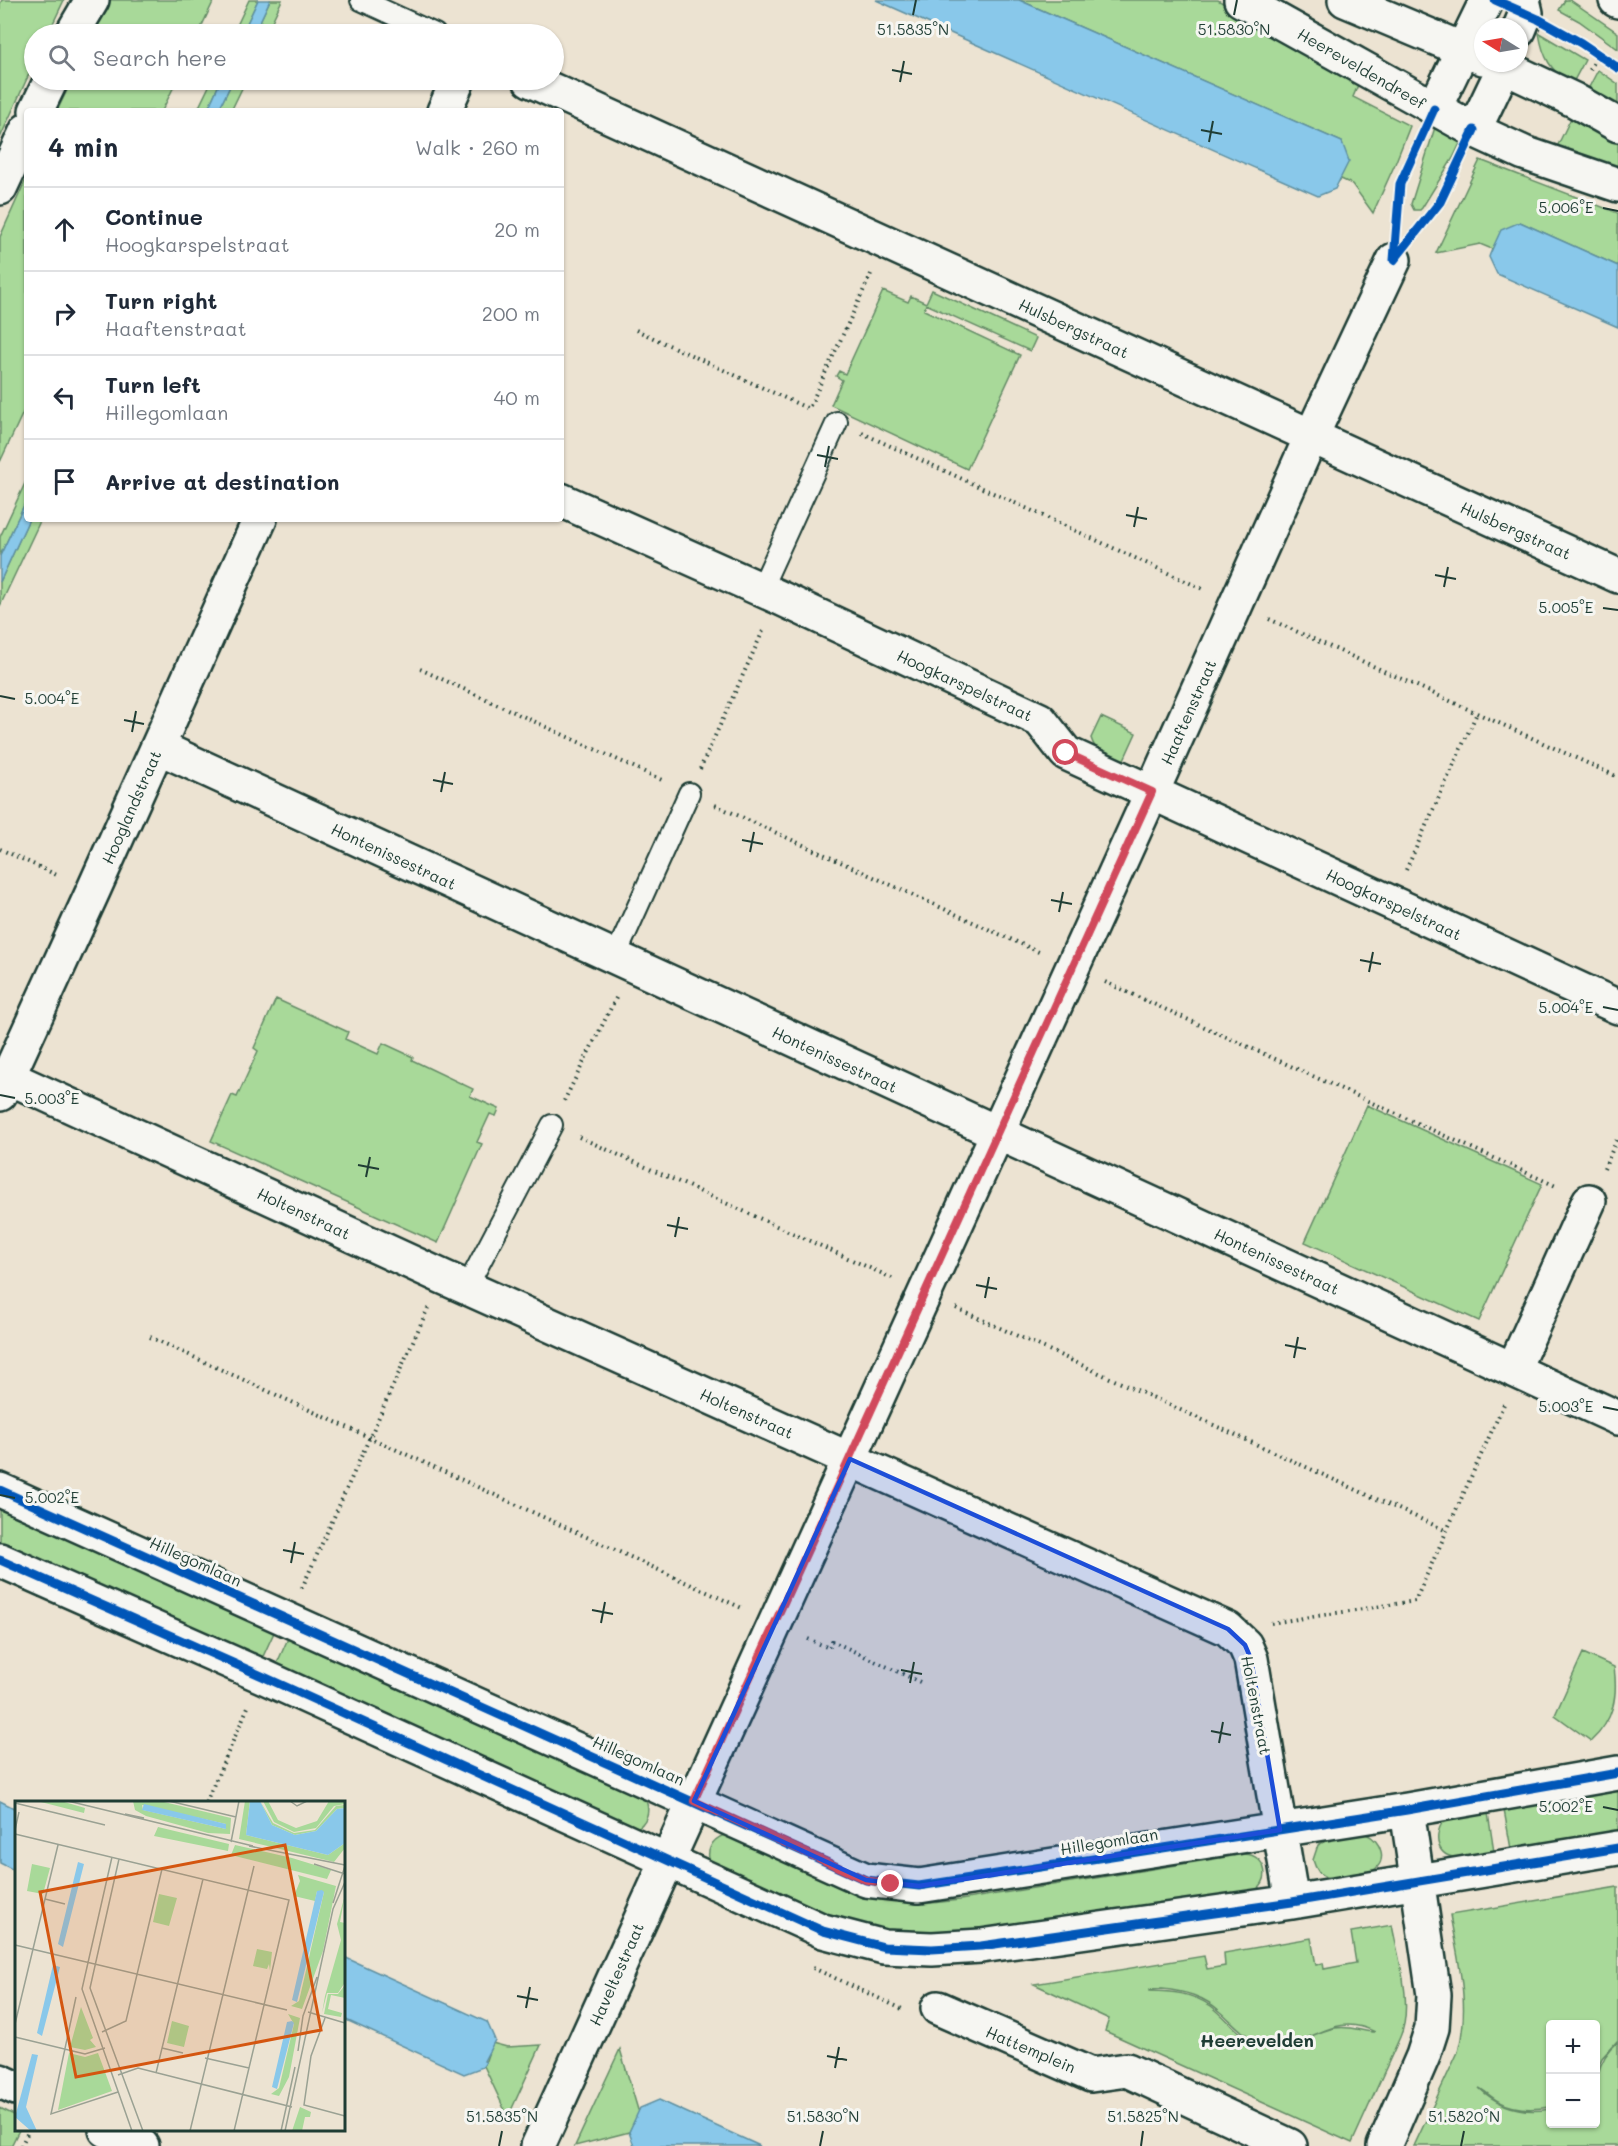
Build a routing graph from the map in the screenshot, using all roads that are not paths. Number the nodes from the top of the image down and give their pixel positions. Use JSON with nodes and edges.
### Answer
{"nodes":[{"id":1,"x":86,"y":0,"type":"edge"},
{"id":2,"x":92,"y":0,"type":"edge"},
{"id":3,"x":361,"y":0,"type":"edge"},
{"id":4,"x":1241,"y":0,"type":"edge"},
{"id":5,"x":1346,"y":0,"type":"edge"},
{"id":6,"x":1487,"y":0,"type":"edge"},
{"id":7,"x":1523,"y":0,"type":"edge"},
{"id":8,"x":1488,"y":18,"type":"edge"},
{"id":9,"x":1524,"y":18,"type":"edge"},
{"id":10,"x":76,"y":24,"type":"edge"},
{"id":11,"x":78,"y":24,"type":"edge"},
{"id":12,"x":413,"y":24,"type":"edge"},
{"id":13,"x":1474,"y":53,"type":"edge"},
{"id":14,"x":1476,"y":72,"type":"edge"},
{"id":15,"x":1487,"y":72,"type":"edge"},
{"id":16,"x":1515,"y":72,"type":"edge"},
{"id":17,"x":46,"y":90,"type":"edge"},
{"id":18,"x":453,"y":90,"type":"edge"},
{"id":19,"x":552,"y":90,"type":"edge"},
{"id":20,"x":37,"y":108,"type":"edge"},
{"id":21,"x":445,"y":108,"type":"edge"},
{"id":22,"x":1434,"y":109,"type":"junction"},
{"id":23,"x":1618,"y":125,"type":"edge"},
{"id":24,"x":1474,"y":130,"type":"junction"},
{"id":25,"x":24,"y":136,"type":"edge"},
{"id":26,"x":1618,"y":185,"type":"edge"},
{"id":27,"x":0,"y":188,"type":"edge"},
{"id":28,"x":1394,"y":260,"type":"dead end"},
{"id":29,"x":837,"y":422,"type":"road end"},
{"id":30,"x":1311,"y":436,"type":"junction"},
{"id":31,"x":564,"y":501,"type":"edge"},
{"id":32,"x":259,"y":522,"type":"edge"},
{"id":33,"x":1618,"y":576,"type":"edge"},
{"id":34,"x":770,"y":593,"type":"junction"},
{"id":35,"x":158,"y":747,"type":"junction"},
{"id":36,"x":1152,"y":792,"type":"junction"},
{"id":37,"x":689,"y":793,"type":"road end"},
{"id":38,"x":624,"y":961,"type":"junction"},
{"id":39,"x":1618,"y":1007,"type":"edge"},
{"id":40,"x":4,"y":1085,"type":"edge"},
{"id":41,"x":552,"y":1125,"type":"road end"},
{"id":42,"x":997,"y":1133,"type":"junction"},
{"id":43,"x":1589,"y":1201,"type":"road end"},
{"id":44,"x":455,"y":1282,"type":"junction"},
{"id":45,"x":1513,"y":1370,"type":"junction"},
{"id":46,"x":1618,"y":1418,"type":"edge"},
{"id":47,"x":850,"y":1459,"type":"junction"},
{"id":48,"x":0,"y":1490,"type":"edge"},
{"id":49,"x":0,"y":1560,"type":"edge"},
{"id":50,"x":1618,"y":1773,"type":"edge"},
{"id":51,"x":694,"y":1801,"type":"junction"},
{"id":52,"x":1407,"y":1810,"type":"junction"},
{"id":53,"x":1280,"y":1830,"type":"junction"},
{"id":54,"x":1618,"y":1848,"type":"edge"},
{"id":55,"x":667,"y":1860,"type":"junction"},
{"id":56,"x":1418,"y":1883,"type":"junction"},
{"id":57,"x":1293,"y":1902,"type":"junction"},
{"id":58,"x":938,"y":2008,"type":"dead end"},
{"id":59,"x":0,"y":2081,"type":"edge"},
{"id":60,"x":15,"y":2088,"type":"edge"},
{"id":61,"x":108,"y":2131,"type":"edge"},
{"id":62,"x":142,"y":2146,"type":"edge"},
{"id":63,"x":538,"y":2146,"type":"edge"},
{"id":64,"x":1290,"y":2146,"type":"edge"},
{"id":65,"x":1384,"y":2146,"type":"edge"}],
"edges":[{"from":1,"to":10,"type":"street"},
{"from":2,"to":11,"type":"street"},
{"from":3,"to":12,"type":"lane"},
{"from":4,"to":22,"type":"street","name":"Heereveldendreef"},
{"from":5,"to":13,"type":"street"},
{"from":6,"to":8,"type":"street"},
{"from":7,"to":9,"type":"street"},
{"from":14,"to":22,"type":"street"},
{"from":15,"to":24,"type":"street"},
{"from":16,"to":23,"type":"street"},
{"from":17,"to":20,"type":"street"},
{"from":18,"to":21,"type":"street"},
{"from":19,"to":30,"type":"street","name":"Hulsbergstraat"},
{"from":22,"to":24,"type":"street","name":"Heereveldendreef"},
{"from":24,"to":26,"type":"street","name":"Heereveldendreef"},
{"from":25,"to":27,"type":"street"},
{"from":28,"to":30,"type":"street","name":"Haaftenstraat"},
{"from":29,"to":34,"type":"lane"},
{"from":30,"to":33,"type":"street","name":"Hulsbergstraat"},
{"from":30,"to":36,"type":"street","name":"Haaftenstraat"},
{"from":31,"to":34,"type":"street","name":"Hoogkarspelstraat"},
{"from":32,"to":35,"type":"street","name":"Hooglandstraat"},
{"from":34,"to":36,"type":"street","name":"Hoogkarspelstraat"},
{"from":35,"to":38,"type":"street","name":"Hontenissestraat"},
{"from":35,"to":40,"type":"street","name":"Hooglandstraat"},
{"from":36,"to":39,"type":"street","name":"Hoogkarspelstraat"},
{"from":36,"to":42,"type":"street","name":"Haaftenstraat"},
{"from":37,"to":38,"type":"lane"},
{"from":38,"to":42,"type":"street","name":"Hontenissestraat"},
{"from":40,"to":44,"type":"street","name":"Holtenstraat"},
{"from":41,"to":44,"type":"lane"},
{"from":42,"to":45,"type":"street","name":"Hontenissestraat"},
{"from":42,"to":47,"type":"street","name":"Haaftenstraat"},
{"from":43,"to":45,"type":"street"},
{"from":44,"to":47,"type":"street","name":"Holtenstraat"},
{"from":45,"to":46,"type":"street","name":"Hontenissestraat"},
{"from":47,"to":51,"type":"street","name":"Haaftenstraat"},
{"from":47,"to":53,"type":"street","name":"Holtenstraat"},
{"from":48,"to":51,"type":"street","name":"Hillegomlaan"},
{"from":49,"to":55,"type":"street"},
{"from":50,"to":52,"type":"street","name":"Hillegomlaan"},
{"from":51,"to":53,"type":"street","name":"Hillegomlaan"},
{"from":51,"to":55,"type":"street","name":"Haveltestraat"},
{"from":52,"to":53,"type":"street","name":"Hillegomlaan"},
{"from":52,"to":56,"type":"street"},
{"from":53,"to":57,"type":"street","name":"Holtenstraat"},
{"from":54,"to":56,"type":"street"},
{"from":55,"to":57,"type":"street"},
{"from":55,"to":63,"type":"street","name":"Haveltestraat"},
{"from":56,"to":57,"type":"street"},
{"from":56,"to":65,"type":"street"},
{"from":58,"to":64,"type":"street","name":"Hattemplein"},
{"from":59,"to":60,"type":"street"},
{"from":61,"to":62,"type":"street"}]}
